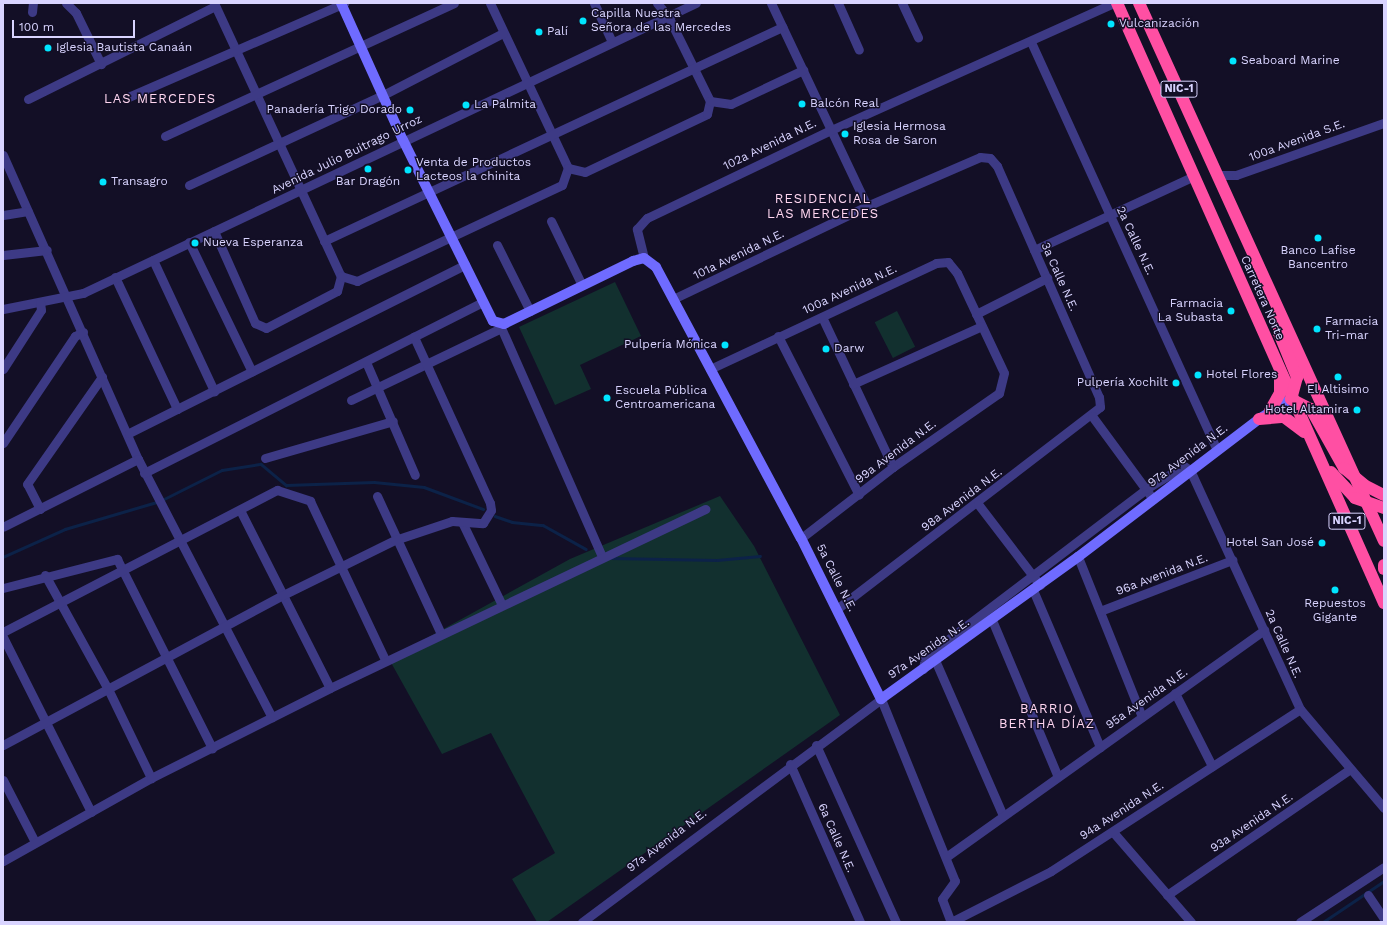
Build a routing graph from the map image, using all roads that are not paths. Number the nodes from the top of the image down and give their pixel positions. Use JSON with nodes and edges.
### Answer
{"nodes":[{"id":1,"x":66,"y":3,"type":"edge"},
{"id":2,"x":342,"y":3,"type":"edge"},
{"id":3,"x":454,"y":3,"type":"edge"},
{"id":4,"x":490,"y":3,"type":"edge"},
{"id":5,"x":594,"y":3,"type":"edge"},
{"id":6,"x":657,"y":3,"type":"edge"},
{"id":7,"x":696,"y":3,"type":"edge"},
{"id":8,"x":770,"y":3,"type":"edge"},
{"id":9,"x":838,"y":3,"type":"edge"},
{"id":10,"x":902,"y":3,"type":"edge"},
{"id":11,"x":1113,"y":3,"type":"edge"},
{"id":12,"x":1117,"y":3,"type":"edge"},
{"id":13,"x":1139,"y":3,"type":"edge"},
{"id":14,"x":215,"y":4,"type":"edge"},
{"id":15,"x":668,"y":16,"type":"junction"},
{"id":16,"x":782,"y":27,"type":"junction"},
{"id":17,"x":503,"y":33,"type":"junction"},
{"id":18,"x":918,"y":37,"type":"dead end"},
{"id":19,"x":612,"y":42,"type":"junction"},
{"id":20,"x":1031,"y":42,"type":"junction"},
{"id":21,"x":360,"y":49,"type":"junction"},
{"id":22,"x":235,"y":50,"type":"junction"},
{"id":23,"x":859,"y":50,"type":"dead end"},
{"id":24,"x":101,"y":64,"type":"junction"},
{"id":25,"x":694,"y":70,"type":"junction"},
{"id":26,"x":803,"y":70,"type":"junction"},
{"id":27,"x":527,"y":83,"type":"junction"},
{"id":28,"x":383,"y":95,"type":"junction"},
{"id":29,"x":256,"y":97,"type":"junction"},
{"id":30,"x":126,"y":98,"type":"dead end"},
{"id":31,"x":28,"y":99,"type":"dead end"},
{"id":32,"x":710,"y":101,"type":"junction"},
{"id":33,"x":1384,"y":123,"type":"edge"},
{"id":34,"x":831,"y":130,"type":"junction"},
{"id":35,"x":552,"y":134,"type":"junction"},
{"id":36,"x":165,"y":136,"type":"dead end"},
{"id":37,"x":403,"y":140,"type":"junction"},
{"id":38,"x":278,"y":144,"type":"junction"},
{"id":39,"x":3,"y":155,"type":"edge"},
{"id":40,"x":990,"y":158,"type":"joint"},
{"id":41,"x":568,"y":168,"type":"junction"},
{"id":42,"x":1218,"y":175,"type":"junction"},
{"id":43,"x":8,"y":176,"type":"edge"},
{"id":44,"x":1194,"y":176,"type":"junction"},
{"id":45,"x":189,"y":185,"type":"dead end"},
{"id":46,"x":300,"y":192,"type":"junction"},
{"id":47,"x":429,"y":192,"type":"junction"},
{"id":48,"x":867,"y":206,"type":"junction"},
{"id":49,"x":28,"y":211,"type":"junction"},
{"id":50,"x":1110,"y":213,"type":"junction"},
{"id":51,"x":3,"y":215,"type":"edge"},
{"id":52,"x":551,"y":221,"type":"dead end"},
{"id":53,"x":214,"y":231,"type":"junction"},
{"id":54,"x":450,"y":238,"type":"junction"},
{"id":55,"x":324,"y":241,"type":"junction"},
{"id":56,"x":189,"y":242,"type":"junction"},
{"id":57,"x":497,"y":245,"type":"dead end"},
{"id":58,"x":47,"y":250,"type":"junction"},
{"id":59,"x":1034,"y":250,"type":"junction"},
{"id":60,"x":3,"y":255,"type":"edge"},
{"id":61,"x":644,"y":258,"type":"junction"},
{"id":62,"x":153,"y":260,"type":"junction"},
{"id":63,"x":465,"y":265,"type":"junction"},
{"id":64,"x":341,"y":276,"type":"junction"},
{"id":65,"x":115,"y":277,"type":"junction"},
{"id":66,"x":1047,"y":278,"type":"junction"},
{"id":67,"x":582,"y":285,"type":"junction"},
{"id":68,"x":69,"y":298,"type":"junction"},
{"id":69,"x":674,"y":299,"type":"junction"},
{"id":70,"x":40,"y":302,"type":"junction"},
{"id":71,"x":483,"y":302,"type":"junction"},
{"id":72,"x":3,"y":309,"type":"edge"},
{"id":73,"x":530,"y":311,"type":"junction"},
{"id":74,"x":976,"y":314,"type":"junction"},
{"id":75,"x":1279,"y":314,"type":"junction"},
{"id":76,"x":822,"y":317,"type":"junction"},
{"id":77,"x":499,"y":326,"type":"junction"},
{"id":78,"x":982,"y":326,"type":"junction"},
{"id":79,"x":83,"y":332,"type":"junction"},
{"id":80,"x":778,"y":336,"type":"junction"},
{"id":81,"x":414,"y":337,"type":"junction"},
{"id":82,"x":1275,"y":361,"type":"junction"},
{"id":83,"x":366,"y":362,"type":"junction"},
{"id":84,"x":427,"y":365,"type":"junction"},
{"id":85,"x":3,"y":369,"type":"edge"},
{"id":86,"x":710,"y":369,"type":"junction"},
{"id":87,"x":252,"y":372,"type":"junction"},
{"id":88,"x":102,"y":377,"type":"junction"},
{"id":89,"x":853,"y":384,"type":"junction"},
{"id":90,"x":379,"y":386,"type":"junction"},
{"id":91,"x":214,"y":391,"type":"junction"},
{"id":92,"x":1291,"y":399,"type":"junction"},
{"id":93,"x":351,"y":400,"type":"dead end"},
{"id":94,"x":1100,"y":407,"type":"joint"},
{"id":95,"x":177,"y":409,"type":"junction"},
{"id":96,"x":1270,"y":411,"type":"junction"},
{"id":97,"x":1092,"y":416,"type":"junction"},
{"id":98,"x":1258,"y":419,"type":"junction"},
{"id":99,"x":393,"y":421,"type":"junction"},
{"id":100,"x":128,"y":434,"type":"junction"},
{"id":101,"x":1310,"y":439,"type":"junction"},
{"id":102,"x":3,"y":443,"type":"edge"},
{"id":103,"x":1218,"y":450,"type":"junction"},
{"id":104,"x":265,"y":458,"type":"dead end"},
{"id":105,"x":138,"y":459,"type":"junction"},
{"id":106,"x":893,"y":467,"type":"junction"},
{"id":107,"x":1190,"y":470,"type":"junction"},
{"id":108,"x":144,"y":473,"type":"junction"},
{"id":109,"x":415,"y":475,"type":"dead end"},
{"id":110,"x":1355,"y":478,"type":"junction"},
{"id":111,"x":1146,"y":489,"type":"junction"},
{"id":112,"x":859,"y":495,"type":"junction"},
{"id":113,"x":1384,"y":495,"type":"edge"},
{"id":114,"x":377,"y":496,"type":"dead end"},
{"id":115,"x":1153,"y":499,"type":"junction"},
{"id":116,"x":1366,"y":503,"type":"junction"},
{"id":117,"x":978,"y":504,"type":"junction"},
{"id":118,"x":1384,"y":508,"type":"edge"},
{"id":119,"x":40,"y":509,"type":"junction"},
{"id":120,"x":706,"y":509,"type":"dead end"},
{"id":121,"x":240,"y":510,"type":"junction"},
{"id":122,"x":462,"y":522,"type":"junction"},
{"id":123,"x":3,"y":527,"type":"edge"},
{"id":124,"x":801,"y":538,"type":"junction"},
{"id":125,"x":395,"y":540,"type":"junction"},
{"id":126,"x":1384,"y":541,"type":"edge"},
{"id":127,"x":180,"y":543,"type":"junction"},
{"id":128,"x":602,"y":557,"type":"junction"},
{"id":129,"x":1078,"y":557,"type":"junction"},
{"id":130,"x":1232,"y":560,"type":"junction"},
{"id":131,"x":1384,"y":565,"type":"edge"},
{"id":132,"x":342,"y":569,"type":"junction"},
{"id":133,"x":1384,"y":569,"type":"edge"},
{"id":134,"x":123,"y":570,"type":"junction"},
{"id":135,"x":45,"y":575,"type":"junction"},
{"id":136,"x":1033,"y":575,"type":"junction"},
{"id":137,"x":1037,"y":587,"type":"junction"},
{"id":138,"x":3,"y":588,"type":"edge"},
{"id":139,"x":282,"y":595,"type":"junction"},
{"id":140,"x":60,"y":602,"type":"junction"},
{"id":141,"x":1384,"y":603,"type":"edge"},
{"id":142,"x":502,"y":605,"type":"junction"},
{"id":143,"x":837,"y":609,"type":"junction"},
{"id":144,"x":1100,"y":611,"type":"junction"},
{"id":145,"x":992,"y":620,"type":"junction"},
{"id":146,"x":225,"y":627,"type":"junction"},
{"id":147,"x":1264,"y":630,"type":"junction"},
{"id":148,"x":3,"y":632,"type":"edge"},
{"id":149,"x":441,"y":634,"type":"junction"},
{"id":150,"x":3,"y":638,"type":"edge"},
{"id":151,"x":167,"y":658,"type":"junction"},
{"id":152,"x":385,"y":660,"type":"junction"},
{"id":153,"x":935,"y":660,"type":"junction"},
{"id":154,"x":923,"y":669,"type":"junction"},
{"id":155,"x":330,"y":688,"type":"junction"},
{"id":156,"x":109,"y":691,"type":"junction"},
{"id":157,"x":1175,"y":693,"type":"junction"},
{"id":158,"x":881,"y":699,"type":"junction"},
{"id":159,"x":1300,"y":709,"type":"junction"},
{"id":160,"x":272,"y":717,"type":"junction"},
{"id":161,"x":1142,"y":717,"type":"junction"},
{"id":162,"x":47,"y":722,"type":"junction"},
{"id":163,"x":3,"y":745,"type":"edge"},
{"id":164,"x":816,"y":745,"type":"junction"},
{"id":165,"x":1100,"y":747,"type":"junction"},
{"id":166,"x":212,"y":748,"type":"junction"},
{"id":167,"x":790,"y":764,"type":"junction"},
{"id":168,"x":1212,"y":766,"type":"junction"},
{"id":169,"x":1349,"y":770,"type":"junction"},
{"id":170,"x":1058,"y":777,"type":"junction"},
{"id":171,"x":151,"y":778,"type":"junction"},
{"id":172,"x":3,"y":780,"type":"edge"},
{"id":173,"x":1384,"y":808,"type":"edge"},
{"id":174,"x":91,"y":812,"type":"junction"},
{"id":175,"x":1003,"y":816,"type":"junction"},
{"id":176,"x":1113,"y":832,"type":"junction"},
{"id":177,"x":35,"y":842,"type":"junction"},
{"id":178,"x":946,"y":857,"type":"junction"},
{"id":179,"x":3,"y":860,"type":"edge"},
{"id":180,"x":1384,"y":867,"type":"edge"},
{"id":181,"x":1167,"y":895,"type":"junction"},
{"id":182,"x":1368,"y":895,"type":"dead end"},
{"id":183,"x":1384,"y":919,"type":"edge"},
{"id":184,"x":582,"y":922,"type":"edge"},
{"id":185,"x":860,"y":922,"type":"edge"},
{"id":186,"x":896,"y":922,"type":"edge"},
{"id":187,"x":951,"y":922,"type":"edge"},
{"id":188,"x":1191,"y":922,"type":"edge"},
{"id":189,"x":1300,"y":922,"type":"edge"}],
"edges":[{"from":1,"to":24,"type":"street"},
{"from":2,"to":21,"type":"street"},
{"from":2,"to":22,"type":"street"},
{"from":3,"to":21,"type":"street"},
{"from":4,"to":17,"type":"street"},
{"from":5,"to":19,"type":"street"},
{"from":6,"to":15,"type":"street"},
{"from":7,"to":15,"type":"street","name":"Avenida Julio Buitrago Urroz"},
{"from":8,"to":16,"type":"street"},
{"from":9,"to":23,"type":"street"},
{"from":10,"to":18,"type":"street"},
{"from":11,"to":20,"type":"street","name":"102a Avenida N.E."},
{"from":12,"to":44,"type":"highway","name":"Carretera Norte","number":"NIC-1"},
{"from":13,"to":42,"type":"highway","name":"Carretera Norte","number":"NIC-1"},
{"from":14,"to":22,"type":"street"},
{"from":14,"to":24,"type":"street"},
{"from":15,"to":19,"type":"street","name":"Avenida Julio Buitrago Urroz"},
{"from":15,"to":25,"type":"street"},
{"from":16,"to":25,"type":"street"},
{"from":16,"to":26,"type":"street"},
{"from":17,"to":27,"type":"street"},
{"from":17,"to":28,"type":"street"},
{"from":19,"to":27,"type":"street","name":"Avenida Julio Buitrago Urroz"},
{"from":20,"to":34,"type":"street","name":"102a Avenida N.E."},
{"from":20,"to":50,"type":"street","name":"2a Calle N.E."},
{"from":21,"to":28,"type":"street"},
{"from":21,"to":29,"type":"street"},
{"from":22,"to":29,"type":"street"},
{"from":22,"to":30,"type":"street"},
{"from":24,"to":31,"type":"street"},
{"from":25,"to":32,"type":"street"},
{"from":25,"to":35,"type":"street"},
{"from":26,"to":32,"type":"street"},
{"from":26,"to":34,"type":"street"},
{"from":27,"to":35,"type":"street"},
{"from":27,"to":37,"type":"street","name":"Avenida Julio Buitrago Urroz"},
{"from":28,"to":37,"type":"street"},
{"from":28,"to":38,"type":"street"},
{"from":29,"to":36,"type":"street"},
{"from":29,"to":38,"type":"street"},
{"from":32,"to":41,"type":"street"},
{"from":33,"to":42,"type":"street","name":"100a Avenida S.E."},
{"from":34,"to":48,"type":"street"},
{"from":34,"to":61,"type":"street","name":"102a Avenida N.E."},
{"from":35,"to":41,"type":"street"},
{"from":35,"to":47,"type":"street"},
{"from":37,"to":46,"type":"street","name":"Avenida Julio Buitrago Urroz"},
{"from":37,"to":47,"type":"street"},
{"from":38,"to":45,"type":"street"},
{"from":38,"to":46,"type":"street"},
{"from":39,"to":43,"type":"street"},
{"from":40,"to":48,"type":"street","name":"101a Avenida N.E."},
{"from":40,"to":59,"type":"street","name":"3a Calle N.E."},
{"from":41,"to":54,"type":"street"},
{"from":42,"to":75,"type":"highway","name":"Carretera Norte","number":"NIC-1"},
{"from":43,"to":49,"type":"street"},
{"from":44,"to":50,"type":"street"},
{"from":44,"to":82,"type":"highway","name":"Carretera Norte","number":"NIC-1"},
{"from":46,"to":53,"type":"street","name":"Avenida Julio Buitrago Urroz"},
{"from":46,"to":55,"type":"street"},
{"from":47,"to":54,"type":"street"},
{"from":47,"to":55,"type":"street"},
{"from":48,"to":69,"type":"street","name":"101a Avenida N.E."},
{"from":49,"to":51,"type":"street"},
{"from":49,"to":58,"type":"street"},
{"from":50,"to":59,"type":"street"},
{"from":50,"to":103,"type":"street","name":"2a Calle N.E."},
{"from":52,"to":67,"type":"street"},
{"from":53,"to":56,"type":"street","name":"Avenida Julio Buitrago Urroz"},
{"from":53,"to":64,"type":"street"},
{"from":54,"to":63,"type":"street"},
{"from":54,"to":64,"type":"street"},
{"from":55,"to":64,"type":"street"},
{"from":56,"to":62,"type":"street","name":"Avenida Julio Buitrago Urroz"},
{"from":56,"to":87,"type":"street"},
{"from":57,"to":73,"type":"street"},
{"from":58,"to":60,"type":"street"},
{"from":58,"to":68,"type":"street"},
{"from":59,"to":66,"type":"street","name":"3a Calle N.E."},
{"from":61,"to":67,"type":"street"},
{"from":61,"to":69,"type":"street","name":"5a Calle N.E."},
{"from":62,"to":65,"type":"street","name":"Avenida Julio Buitrago Urroz"},
{"from":62,"to":91,"type":"street"},
{"from":63,"to":71,"type":"street"},
{"from":63,"to":87,"type":"street"},
{"from":65,"to":68,"type":"street","name":"Avenida Julio Buitrago Urroz"},
{"from":65,"to":95,"type":"street"},
{"from":66,"to":74,"type":"street"},
{"from":66,"to":94,"type":"street","name":"3a Calle N.E."},
{"from":67,"to":73,"type":"street"},
{"from":68,"to":70,"type":"street","name":"Avenida Julio Buitrago Urroz"},
{"from":68,"to":79,"type":"street"},
{"from":69,"to":86,"type":"street","name":"5a Calle N.E."},
{"from":70,"to":72,"type":"street","name":"Avenida Julio Buitrago Urroz"},
{"from":70,"to":85,"type":"street"},
{"from":71,"to":77,"type":"street"},
{"from":71,"to":81,"type":"street"},
{"from":73,"to":77,"type":"street"},
{"from":74,"to":76,"type":"street","name":"100a Avenida N.E."},
{"from":74,"to":78,"type":"street"},
{"from":75,"to":92,"type":"highway"},
{"from":75,"to":110,"type":"highway","name":"Carretera Norte","number":"NIC-1"},
{"from":76,"to":80,"type":"street","name":"100a Avenida N.E."},
{"from":76,"to":89,"type":"street"},
{"from":77,"to":84,"type":"street"},
{"from":77,"to":128,"type":"street"},
{"from":78,"to":89,"type":"street"},
{"from":78,"to":106,"type":"street","name":"99a Avenida N.E."},
{"from":79,"to":88,"type":"street"},
{"from":79,"to":102,"type":"street"},
{"from":80,"to":86,"type":"street","name":"100a Avenida N.E."},
{"from":80,"to":112,"type":"street"},
{"from":81,"to":83,"type":"street"},
{"from":81,"to":84,"type":"street"},
{"from":82,"to":92,"type":"highway","name":"Carretera Norte","number":"NIC-1"},
{"from":82,"to":96,"type":"highway"},
{"from":83,"to":90,"type":"street"},
{"from":83,"to":108,"type":"street"},
{"from":84,"to":90,"type":"street"},
{"from":84,"to":122,"type":"street"},
{"from":86,"to":124,"type":"street","name":"5a Calle N.E."},
{"from":87,"to":91,"type":"street"},
{"from":88,"to":100,"type":"street"},
{"from":88,"to":119,"type":"street"},
{"from":89,"to":106,"type":"street"},
{"from":90,"to":93,"type":"street"},
{"from":90,"to":99,"type":"street"},
{"from":91,"to":95,"type":"street"},
{"from":92,"to":96,"type":"street","name":"97a Avenida N.E."},
{"from":92,"to":101,"type":"highway","name":"Carretera Norte","number":"NIC-1"},
{"from":92,"to":110,"type":"highway"},
{"from":94,"to":97,"type":"street","name":"98a Avenida N.E."},
{"from":95,"to":100,"type":"street"},
{"from":96,"to":98,"type":"street","name":"97a Avenida N.E."},
{"from":97,"to":111,"type":"street"},
{"from":97,"to":117,"type":"street","name":"98a Avenida N.E."},
{"from":98,"to":101,"type":"highway"},
{"from":98,"to":103,"type":"street","name":"97a Avenida N.E."},
{"from":99,"to":104,"type":"street"},
{"from":99,"to":109,"type":"street"},
{"from":100,"to":105,"type":"street"},
{"from":101,"to":116,"type":"highway"},
{"from":101,"to":141,"type":"highway","name":"Carretera Norte","number":"NIC-1"},
{"from":103,"to":107,"type":"street","name":"97a Avenida N.E."},
{"from":105,"to":108,"type":"street"},
{"from":105,"to":119,"type":"street"},
{"from":106,"to":112,"type":"street","name":"99a Avenida N.E."},
{"from":107,"to":111,"type":"street"},
{"from":107,"to":115,"type":"street","name":"97a Avenida N.E."},
{"from":107,"to":130,"type":"street","name":"2a Calle N.E."},
{"from":108,"to":127,"type":"street"},
{"from":110,"to":113,"type":"highway"},
{"from":110,"to":116,"type":"highway","name":"Carretera Norte","number":"NIC-1"},
{"from":111,"to":115,"type":"street"},
{"from":111,"to":136,"type":"street"},
{"from":112,"to":124,"type":"street","name":"99a Avenida N.E."},
{"from":114,"to":125,"type":"street"},
{"from":115,"to":129,"type":"street","name":"97a Avenida N.E."},
{"from":116,"to":118,"type":"highway"},
{"from":116,"to":126,"type":"highway","name":"Carretera Norte","number":"NIC-1"},
{"from":117,"to":136,"type":"street"},
{"from":117,"to":143,"type":"street","name":"98a Avenida N.E."},
{"from":119,"to":123,"type":"street"},
{"from":120,"to":128,"type":"street"},
{"from":121,"to":127,"type":"street"},
{"from":121,"to":132,"type":"street"},
{"from":121,"to":139,"type":"street"},
{"from":122,"to":125,"type":"street"},
{"from":122,"to":142,"type":"street"},
{"from":124,"to":143,"type":"street","name":"5a Calle N.E."},
{"from":125,"to":132,"type":"street"},
{"from":125,"to":149,"type":"street"},
{"from":127,"to":134,"type":"street"},
{"from":127,"to":146,"type":"street"},
{"from":128,"to":142,"type":"street"},
{"from":129,"to":137,"type":"street","name":"97a Avenida N.E."},
{"from":129,"to":144,"type":"street"},
{"from":130,"to":144,"type":"street","name":"96a Avenida N.E."},
{"from":130,"to":147,"type":"street","name":"2a Calle N.E."},
{"from":131,"to":133,"type":"highway"},
{"from":132,"to":139,"type":"street"},
{"from":132,"to":152,"type":"street"},
{"from":134,"to":135,"type":"street"},
{"from":134,"to":140,"type":"street"},
{"from":134,"to":151,"type":"street"},
{"from":135,"to":138,"type":"street"},
{"from":135,"to":140,"type":"street"},
{"from":136,"to":137,"type":"street"},
{"from":136,"to":154,"type":"street"},
{"from":137,"to":145,"type":"street","name":"97a Avenida N.E."},
{"from":137,"to":165,"type":"street"},
{"from":139,"to":146,"type":"street"},
{"from":139,"to":155,"type":"street"},
{"from":140,"to":148,"type":"street"},
{"from":140,"to":156,"type":"street"},
{"from":142,"to":149,"type":"street"},
{"from":143,"to":158,"type":"street","name":"5a Calle N.E."},
{"from":144,"to":161,"type":"street"},
{"from":145,"to":153,"type":"street","name":"97a Avenida N.E."},
{"from":145,"to":170,"type":"street"},
{"from":146,"to":151,"type":"street"},
{"from":146,"to":160,"type":"street"},
{"from":147,"to":157,"type":"street","name":"95a Avenida N.E."},
{"from":147,"to":159,"type":"street","name":"2a Calle N.E."},
{"from":149,"to":152,"type":"street"},
{"from":150,"to":162,"type":"street"},
{"from":151,"to":156,"type":"street"},
{"from":151,"to":166,"type":"street"},
{"from":152,"to":155,"type":"street"},
{"from":153,"to":154,"type":"street","name":"97a Avenida N.E."},
{"from":153,"to":175,"type":"street"},
{"from":154,"to":158,"type":"street","name":"97a Avenida N.E."},
{"from":155,"to":160,"type":"street"},
{"from":156,"to":162,"type":"street"},
{"from":156,"to":171,"type":"street"},
{"from":157,"to":161,"type":"street","name":"95a Avenida N.E."},
{"from":157,"to":168,"type":"street"},
{"from":158,"to":164,"type":"street","name":"97a Avenida N.E."},
{"from":158,"to":178,"type":"street","name":"5a Calle N.E."},
{"from":159,"to":168,"type":"street","name":"94a Avenida N.E."},
{"from":159,"to":169,"type":"street","name":"2a Calle N.E."},
{"from":160,"to":166,"type":"street"},
{"from":161,"to":165,"type":"street","name":"95a Avenida N.E."},
{"from":162,"to":163,"type":"street"},
{"from":162,"to":174,"type":"street"},
{"from":164,"to":167,"type":"street","name":"97a Avenida N.E."},
{"from":164,"to":186,"type":"street"},
{"from":165,"to":170,"type":"street","name":"95a Avenida N.E."},
{"from":166,"to":171,"type":"street"},
{"from":167,"to":184,"type":"street","name":"97a Avenida N.E."},
{"from":167,"to":185,"type":"street","name":"6a Calle N.E."},
{"from":168,"to":176,"type":"street","name":"94a Avenida N.E."},
{"from":169,"to":173,"type":"street","name":"2a Calle N.E."},
{"from":169,"to":181,"type":"street","name":"93a Avenida N.E."},
{"from":170,"to":175,"type":"street","name":"95a Avenida N.E."},
{"from":171,"to":174,"type":"street"},
{"from":172,"to":177,"type":"street"},
{"from":174,"to":177,"type":"street"},
{"from":175,"to":178,"type":"street","name":"95a Avenida N.E."},
{"from":176,"to":181,"type":"street"},
{"from":176,"to":187,"type":"street","name":"94a Avenida N.E."},
{"from":177,"to":179,"type":"street"},
{"from":178,"to":187,"type":"street","name":"5a Calle N.E."},
{"from":180,"to":189,"type":"street"},
{"from":181,"to":188,"type":"street"},
{"from":182,"to":183,"type":"street"}]}
